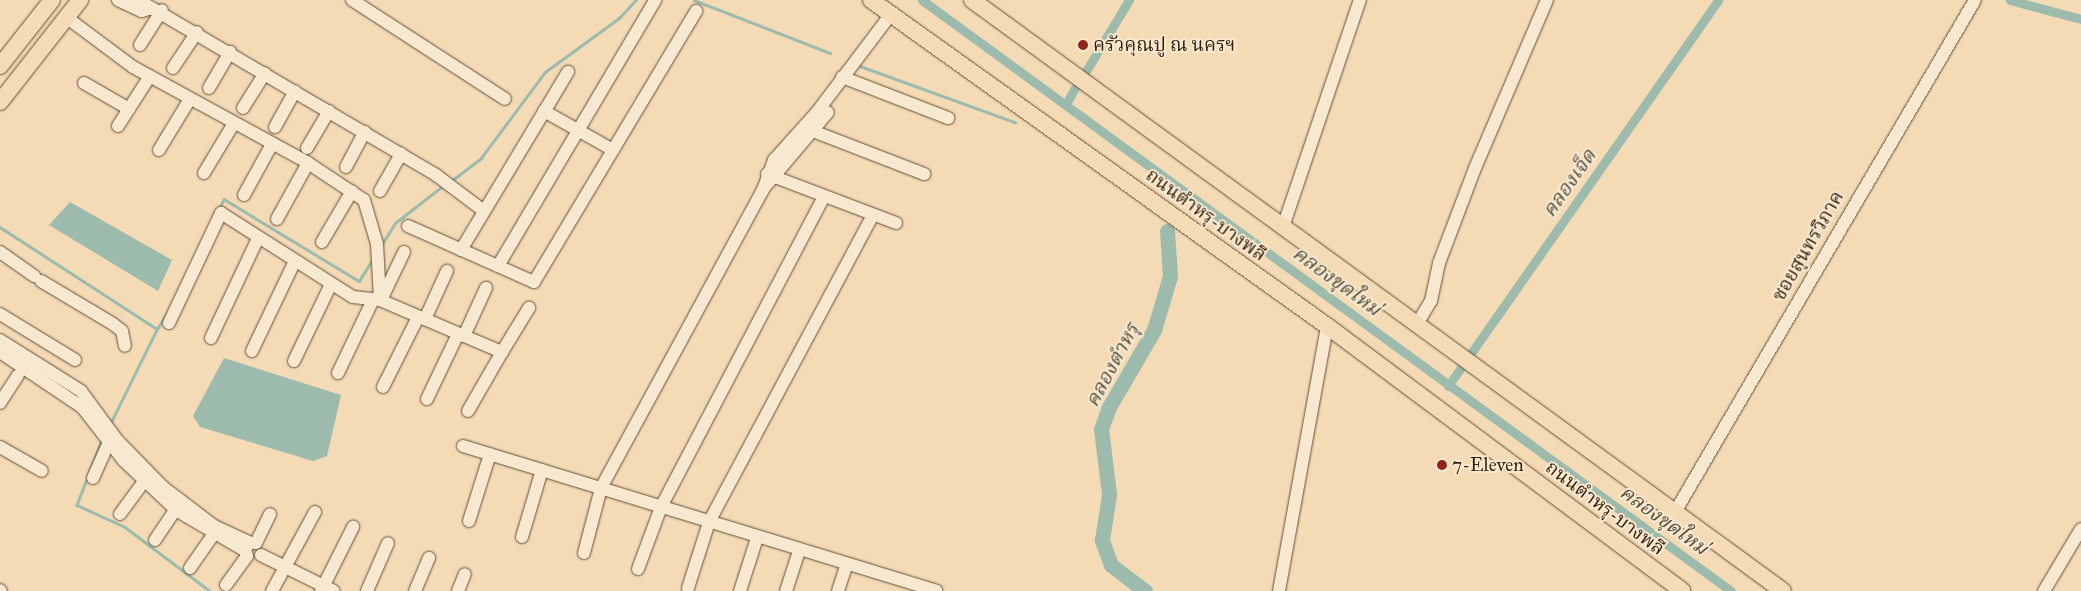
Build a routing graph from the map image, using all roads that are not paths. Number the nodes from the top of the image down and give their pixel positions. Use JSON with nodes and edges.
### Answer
{"nodes":[{"id":1,"x":50,"y":0,"type":"edge"},
{"id":2,"x":80,"y":0,"type":"edge"},
{"id":3,"x":118,"y":0,"type":"edge"},
{"id":4,"x":138,"y":0,"type":"edge"},
{"id":5,"x":352,"y":0,"type":"edge"},
{"id":6,"x":654,"y":0,"type":"edge"},
{"id":7,"x":872,"y":0,"type":"edge"},
{"id":8,"x":972,"y":0,"type":"edge"},
{"id":9,"x":1360,"y":0,"type":"edge"},
{"id":10,"x":1547,"y":0,"type":"edge"},
{"id":11,"x":1974,"y":1,"type":"edge"},
{"id":12,"x":159,"y":9,"type":"junction"},
{"id":13,"x":696,"y":11,"type":"dead end"},
{"id":14,"x":891,"y":14,"type":"junction"},
{"id":15,"x":66,"y":17,"type":"junction"},
{"id":16,"x":197,"y":32,"type":"junction"},
{"id":17,"x":140,"y":45,"type":"dead end"},
{"id":18,"x":230,"y":52,"type":"junction"},
{"id":19,"x":0,"y":66,"type":"edge"},
{"id":20,"x":173,"y":68,"type":"dead end"},
{"id":21,"x":568,"y":72,"type":"dead end"},
{"id":22,"x":265,"y":73,"type":"junction"},
{"id":23,"x":150,"y":76,"type":"junction"},
{"id":24,"x":845,"y":78,"type":"junction"},
{"id":25,"x":84,"y":83,"type":"dead end"},
{"id":26,"x":209,"y":88,"type":"dead end"},
{"id":27,"x":295,"y":91,"type":"junction"},
{"id":28,"x":190,"y":99,"type":"junction"},
{"id":29,"x":505,"y":99,"type":"dead end"},
{"id":30,"x":0,"y":102,"type":"edge"},
{"id":31,"x":243,"y":108,"type":"dead end"},
{"id":32,"x":129,"y":109,"type":"junction"},
{"id":33,"x":329,"y":111,"type":"junction"},
{"id":34,"x":544,"y":111,"type":"junction"},
{"id":35,"x":948,"y":118,"type":"dead end"},
{"id":36,"x":234,"y":123,"type":"junction"},
{"id":37,"x":118,"y":126,"type":"dead end"},
{"id":38,"x":275,"y":127,"type":"dead end"},
{"id":39,"x":807,"y":129,"type":"junction"},
{"id":40,"x":578,"y":130,"type":"junction"},
{"id":41,"x":365,"y":132,"type":"junction"},
{"id":42,"x":272,"y":144,"type":"junction"},
{"id":43,"x":307,"y":148,"type":"dead end"},
{"id":44,"x":159,"y":150,"type":"dead end"},
{"id":45,"x":613,"y":150,"type":"junction"},
{"id":46,"x":401,"y":154,"type":"junction"},
{"id":47,"x":308,"y":163,"type":"junction"},
{"id":48,"x":346,"y":167,"type":"dead end"},
{"id":49,"x":204,"y":173,"type":"dead end"},
{"id":50,"x":924,"y":174,"type":"dead end"},
{"id":51,"x":771,"y":175,"type":"junction"},
{"id":52,"x":380,"y":191,"type":"dead end"},
{"id":53,"x":352,"y":192,"type":"junction"},
{"id":54,"x":244,"y":196,"type":"dead end"},
{"id":55,"x":824,"y":196,"type":"junction"},
{"id":56,"x":484,"y":211,"type":"junction"},
{"id":57,"x":874,"y":215,"type":"junction"},
{"id":58,"x":277,"y":219,"type":"dead end"},
{"id":59,"x":896,"y":223,"type":"dead end"},
{"id":60,"x":408,"y":226,"type":"dead end"},
{"id":61,"x":1283,"y":227,"type":"junction"},
{"id":62,"x":258,"y":238,"type":"junction"},
{"id":63,"x":322,"y":242,"type":"dead end"},
{"id":64,"x":461,"y":250,"type":"junction"},
{"id":65,"x":0,"y":252,"type":"edge"},
{"id":66,"x":404,"y":252,"type":"dead end"},
{"id":67,"x":295,"y":261,"type":"junction"},
{"id":68,"x":498,"y":266,"type":"junction"},
{"id":69,"x":447,"y":271,"type":"dead end"},
{"id":70,"x":332,"y":284,"type":"junction"},
{"id":71,"x":486,"y":288,"type":"dead end"},
{"id":72,"x":376,"y":300,"type":"junction"},
{"id":73,"x":529,"y":308,"type":"dead end"},
{"id":74,"x":0,"y":314,"type":"edge"},
{"id":75,"x":421,"y":318,"type":"junction"},
{"id":76,"x":169,"y":323,"type":"dead end"},
{"id":77,"x":1417,"y":324,"type":"junction"},
{"id":78,"x":1327,"y":326,"type":"junction"},
{"id":79,"x":461,"y":335,"type":"junction"},
{"id":80,"x":211,"y":338,"type":"dead end"},
{"id":81,"x":0,"y":340,"type":"edge"},
{"id":82,"x":125,"y":346,"type":"dead end"},
{"id":83,"x":252,"y":351,"type":"dead end"},
{"id":84,"x":0,"y":352,"type":"edge"},
{"id":85,"x":502,"y":352,"type":"junction"},
{"id":86,"x":75,"y":360,"type":"dead end"},
{"id":87,"x":294,"y":361,"type":"dead end"},
{"id":88,"x":25,"y":368,"type":"junction"},
{"id":89,"x":338,"y":373,"type":"dead end"},
{"id":90,"x":384,"y":387,"type":"dead end"},
{"id":91,"x":427,"y":399,"type":"dead end"},
{"id":92,"x":0,"y":404,"type":"edge"},
{"id":93,"x":468,"y":411,"type":"dead end"},
{"id":94,"x":106,"y":434,"type":"junction"},
{"id":95,"x":463,"y":446,"type":"dead end"},
{"id":96,"x":0,"y":447,"type":"edge"},
{"id":97,"x":490,"y":454,"type":"junction"},
{"id":98,"x":542,"y":470,"type":"junction"},
{"id":99,"x":42,"y":471,"type":"dead end"},
{"id":100,"x":146,"y":477,"type":"junction"},
{"id":101,"x":93,"y":478,"type":"dead end"},
{"id":102,"x":601,"y":488,"type":"junction"},
{"id":103,"x":179,"y":506,"type":"junction"},
{"id":104,"x":661,"y":506,"type":"junction"},
{"id":105,"x":314,"y":512,"type":"dead end"},
{"id":106,"x":1675,"y":512,"type":"junction"},
{"id":107,"x":120,"y":514,"type":"dead end"},
{"id":108,"x":270,"y":514,"type":"dead end"},
{"id":109,"x":469,"y":521,"type":"dead end"},
{"id":110,"x":709,"y":522,"type":"junction"},
{"id":111,"x":353,"y":527,"type":"dead end"},
{"id":112,"x":2081,"y":528,"type":"edge"},
{"id":113,"x":213,"y":535,"type":"junction"},
{"id":114,"x":522,"y":537,"type":"dead end"},
{"id":115,"x":756,"y":538,"type":"junction"},
{"id":116,"x":155,"y":540,"type":"dead end"},
{"id":117,"x":388,"y":543,"type":"dead end"},
{"id":118,"x":250,"y":548,"type":"junction"},
{"id":119,"x":799,"y":551,"type":"junction"},
{"id":120,"x":584,"y":553,"type":"dead end"},
{"id":121,"x":428,"y":558,"type":"dead end"},
{"id":122,"x":847,"y":564,"type":"junction"},
{"id":123,"x":190,"y":568,"type":"dead end"},
{"id":124,"x":638,"y":569,"type":"dead end"},
{"id":125,"x":287,"y":570,"type":"junction"},
{"id":126,"x":465,"y":574,"type":"dead end"},
{"id":127,"x":892,"y":578,"type":"junction"},
{"id":128,"x":226,"y":585,"type":"dead end"},
{"id":129,"x":688,"y":588,"type":"dead end"},
{"id":130,"x":326,"y":590,"type":"edge"},
{"id":131,"x":272,"y":591,"type":"edge"},
{"id":132,"x":368,"y":591,"type":"edge"},
{"id":133,"x":414,"y":591,"type":"edge"},
{"id":134,"x":458,"y":591,"type":"edge"},
{"id":135,"x":740,"y":591,"type":"edge"},
{"id":136,"x":786,"y":591,"type":"edge"},
{"id":137,"x":838,"y":591,"type":"edge"},
{"id":138,"x":888,"y":591,"type":"edge"},
{"id":139,"x":936,"y":591,"type":"edge"},
{"id":140,"x":1278,"y":591,"type":"edge"},
{"id":141,"x":1682,"y":591,"type":"edge"},
{"id":142,"x":1783,"y":591,"type":"edge"},
{"id":143,"x":2044,"y":591,"type":"edge"}],
"edges":[{"from":1,"to":19,"type":"main road"},
{"from":2,"to":15,"type":"main road"},
{"from":3,"to":12,"type":"street"},
{"from":4,"to":12,"type":"street"},
{"from":5,"to":29,"type":"street"},
{"from":6,"to":40,"type":"street"},
{"from":7,"to":14,"type":"main road","name":"ถนนตำหรุ-บางพลี"},
{"from":8,"to":61,"type":"main road","name":"ถนนตำหรุ-บางพลี"},
{"from":9,"to":61,"type":"street"},
{"from":10,"to":77,"type":"street"},
{"from":11,"to":106,"type":"street","name":"ซอยสุนทรวิภาค"},
{"from":12,"to":16,"type":"street"},
{"from":12,"to":17,"type":"street"},
{"from":13,"to":45,"type":"street"},
{"from":14,"to":24,"type":"street"},
{"from":14,"to":78,"type":"main road","name":"ถนนตำหรุ-บางพลี"},
{"from":15,"to":23,"type":"street"},
{"from":15,"to":30,"type":"main road"},
{"from":16,"to":18,"type":"street"},
{"from":16,"to":20,"type":"street"},
{"from":18,"to":22,"type":"street"},
{"from":18,"to":26,"type":"street"},
{"from":21,"to":34,"type":"street"},
{"from":22,"to":27,"type":"street"},
{"from":22,"to":31,"type":"street"},
{"from":23,"to":28,"type":"street"},
{"from":23,"to":32,"type":"street"},
{"from":24,"to":35,"type":"street"},
{"from":24,"to":39,"type":"street"},
{"from":25,"to":32,"type":"street"},
{"from":27,"to":33,"type":"street"},
{"from":27,"to":38,"type":"street"},
{"from":28,"to":36,"type":"street"},
{"from":28,"to":44,"type":"street"},
{"from":32,"to":37,"type":"street"},
{"from":33,"to":41,"type":"street"},
{"from":33,"to":43,"type":"street"},
{"from":34,"to":40,"type":"street"},
{"from":34,"to":56,"type":"street"},
{"from":36,"to":42,"type":"street"},
{"from":36,"to":49,"type":"street"},
{"from":39,"to":50,"type":"street"},
{"from":39,"to":51,"type":"street"},
{"from":40,"to":45,"type":"street"},
{"from":40,"to":68,"type":"street"},
{"from":41,"to":46,"type":"street"},
{"from":41,"to":48,"type":"street"},
{"from":42,"to":47,"type":"street"},
{"from":42,"to":54,"type":"street"},
{"from":45,"to":68,"type":"street"},
{"from":46,"to":52,"type":"street"},
{"from":46,"to":56,"type":"street"},
{"from":47,"to":53,"type":"street"},
{"from":47,"to":58,"type":"street"},
{"from":51,"to":55,"type":"street"},
{"from":51,"to":102,"type":"street"},
{"from":53,"to":63,"type":"street"},
{"from":53,"to":72,"type":"street"},
{"from":55,"to":57,"type":"street"},
{"from":55,"to":104,"type":"street"},
{"from":56,"to":64,"type":"street"},
{"from":57,"to":59,"type":"street"},
{"from":57,"to":110,"type":"street"},
{"from":60,"to":64,"type":"street"},
{"from":61,"to":77,"type":"main road","name":"ถนนตำหรุ-บางพลี"},
{"from":62,"to":67,"type":"street"},
{"from":62,"to":76,"type":"street"},
{"from":62,"to":80,"type":"street"},
{"from":64,"to":68,"type":"street"},
{"from":65,"to":82,"type":"street"},
{"from":66,"to":72,"type":"street"},
{"from":67,"to":70,"type":"street"},
{"from":67,"to":83,"type":"street"},
{"from":69,"to":75,"type":"street"},
{"from":70,"to":72,"type":"street"},
{"from":70,"to":87,"type":"street"},
{"from":71,"to":79,"type":"street"},
{"from":72,"to":75,"type":"street"},
{"from":72,"to":89,"type":"street"},
{"from":73,"to":85,"type":"street"},
{"from":74,"to":86,"type":"street"},
{"from":75,"to":79,"type":"street"},
{"from":75,"to":90,"type":"street"},
{"from":77,"to":106,"type":"main road","name":"ถนนตำหรุ-บางพลี"},
{"from":78,"to":140,"type":"street"},
{"from":78,"to":141,"type":"main road","name":"ถนนตำหรุ-บางพลี"},
{"from":79,"to":85,"type":"street"},
{"from":79,"to":91,"type":"street"},
{"from":81,"to":88,"type":"street"},
{"from":84,"to":88,"type":"street"},
{"from":85,"to":93,"type":"street"},
{"from":88,"to":92,"type":"street"},
{"from":88,"to":94,"type":"street"},
{"from":94,"to":100,"type":"street"},
{"from":94,"to":101,"type":"street"},
{"from":95,"to":97,"type":"street"},
{"from":96,"to":99,"type":"street"},
{"from":97,"to":98,"type":"street"},
{"from":97,"to":109,"type":"street"},
{"from":98,"to":102,"type":"street"},
{"from":98,"to":114,"type":"street"},
{"from":100,"to":103,"type":"street"},
{"from":100,"to":107,"type":"street"},
{"from":102,"to":104,"type":"street"},
{"from":102,"to":120,"type":"street"},
{"from":103,"to":113,"type":"street"},
{"from":103,"to":116,"type":"street"},
{"from":103,"to":118,"type":"street"},
{"from":104,"to":110,"type":"street"},
{"from":104,"to":124,"type":"street"},
{"from":105,"to":125,"type":"street"},
{"from":106,"to":142,"type":"main road","name":"ถนนตำหรุ-บางพลี"},
{"from":108,"to":118,"type":"street"},
{"from":110,"to":115,"type":"street"},
{"from":110,"to":129,"type":"street"},
{"from":111,"to":130,"type":"street"},
{"from":112,"to":143,"type":"street"},
{"from":113,"to":118,"type":"street"},
{"from":113,"to":123,"type":"street"},
{"from":115,"to":119,"type":"street"},
{"from":115,"to":135,"type":"street"},
{"from":117,"to":132,"type":"street"},
{"from":118,"to":125,"type":"street"},
{"from":118,"to":128,"type":"street"},
{"from":119,"to":122,"type":"street"},
{"from":119,"to":136,"type":"street"},
{"from":121,"to":133,"type":"street"},
{"from":122,"to":127,"type":"street"},
{"from":122,"to":137,"type":"street"},
{"from":125,"to":130,"type":"street"},
{"from":125,"to":131,"type":"street"},
{"from":126,"to":134,"type":"street"},
{"from":127,"to":138,"type":"street"},
{"from":127,"to":139,"type":"street"}]}
